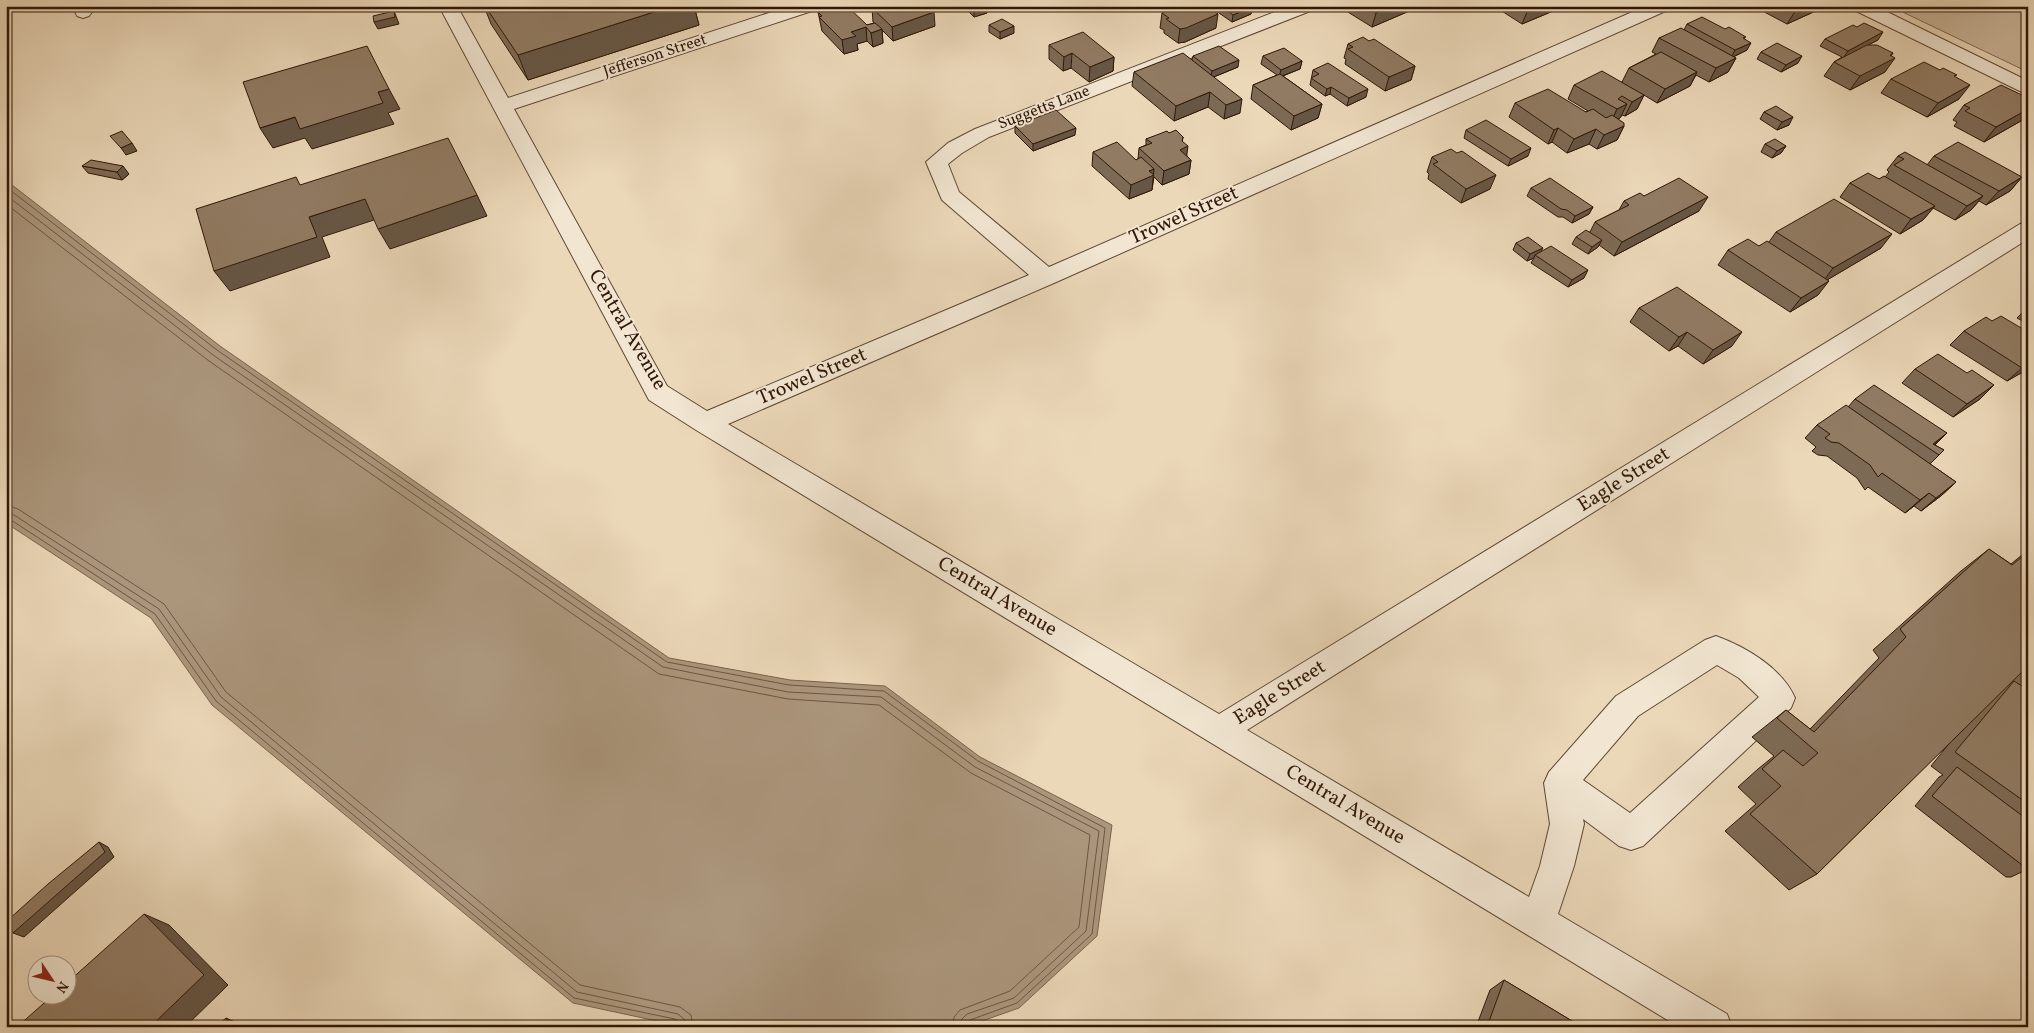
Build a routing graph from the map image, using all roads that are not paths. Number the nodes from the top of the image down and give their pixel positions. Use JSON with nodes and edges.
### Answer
{"nodes":[{"id":1,"x":448,"y":6,"type":"edge"},
{"id":2,"x":808,"y":6,"type":"edge"},
{"id":3,"x":1307,"y":6,"type":"edge"},
{"id":4,"x":1662,"y":6,"type":"edge"},
{"id":5,"x":1860,"y":6,"type":"edge"},
{"id":6,"x":2028,"y":89,"type":"edge"},
{"id":7,"x":502,"y":106,"type":"junction"},
{"id":8,"x":2028,"y":229,"type":"edge"},
{"id":9,"x":1046,"y":277,"type":"junction"},
{"id":10,"x":705,"y":423,"type":"junction"},
{"id":11,"x":1220,"y":730,"type":"junction"},
{"id":12,"x":1560,"y":783,"type":"junction"},
{"id":13,"x":1538,"y":921,"type":"junction"},
{"id":14,"x":1714,"y":1027,"type":"edge"}],
"edges":[{"from":1,"to":7,"type":"street","name":"Central Avenue"},
{"from":2,"to":7,"type":"street","name":"Jefferson Street"},
{"from":3,"to":9,"type":"street","name":"Suggetts Lane"},
{"from":4,"to":9,"type":"street","name":"Trowel Street"},
{"from":5,"to":6,"type":"street"},
{"from":7,"to":10,"type":"street","name":"Central Avenue"},
{"from":8,"to":11,"type":"street","name":"Eagle Street"},
{"from":9,"to":10,"type":"street","name":"Trowel Street"},
{"from":10,"to":11,"type":"street","name":"Central Avenue"},
{"from":11,"to":13,"type":"street","name":"Central Avenue"},
{"from":12,"to":12,"type":"street"},
{"from":12,"to":13,"type":"street"},
{"from":13,"to":14,"type":"street","name":"Central Avenue"}]}
